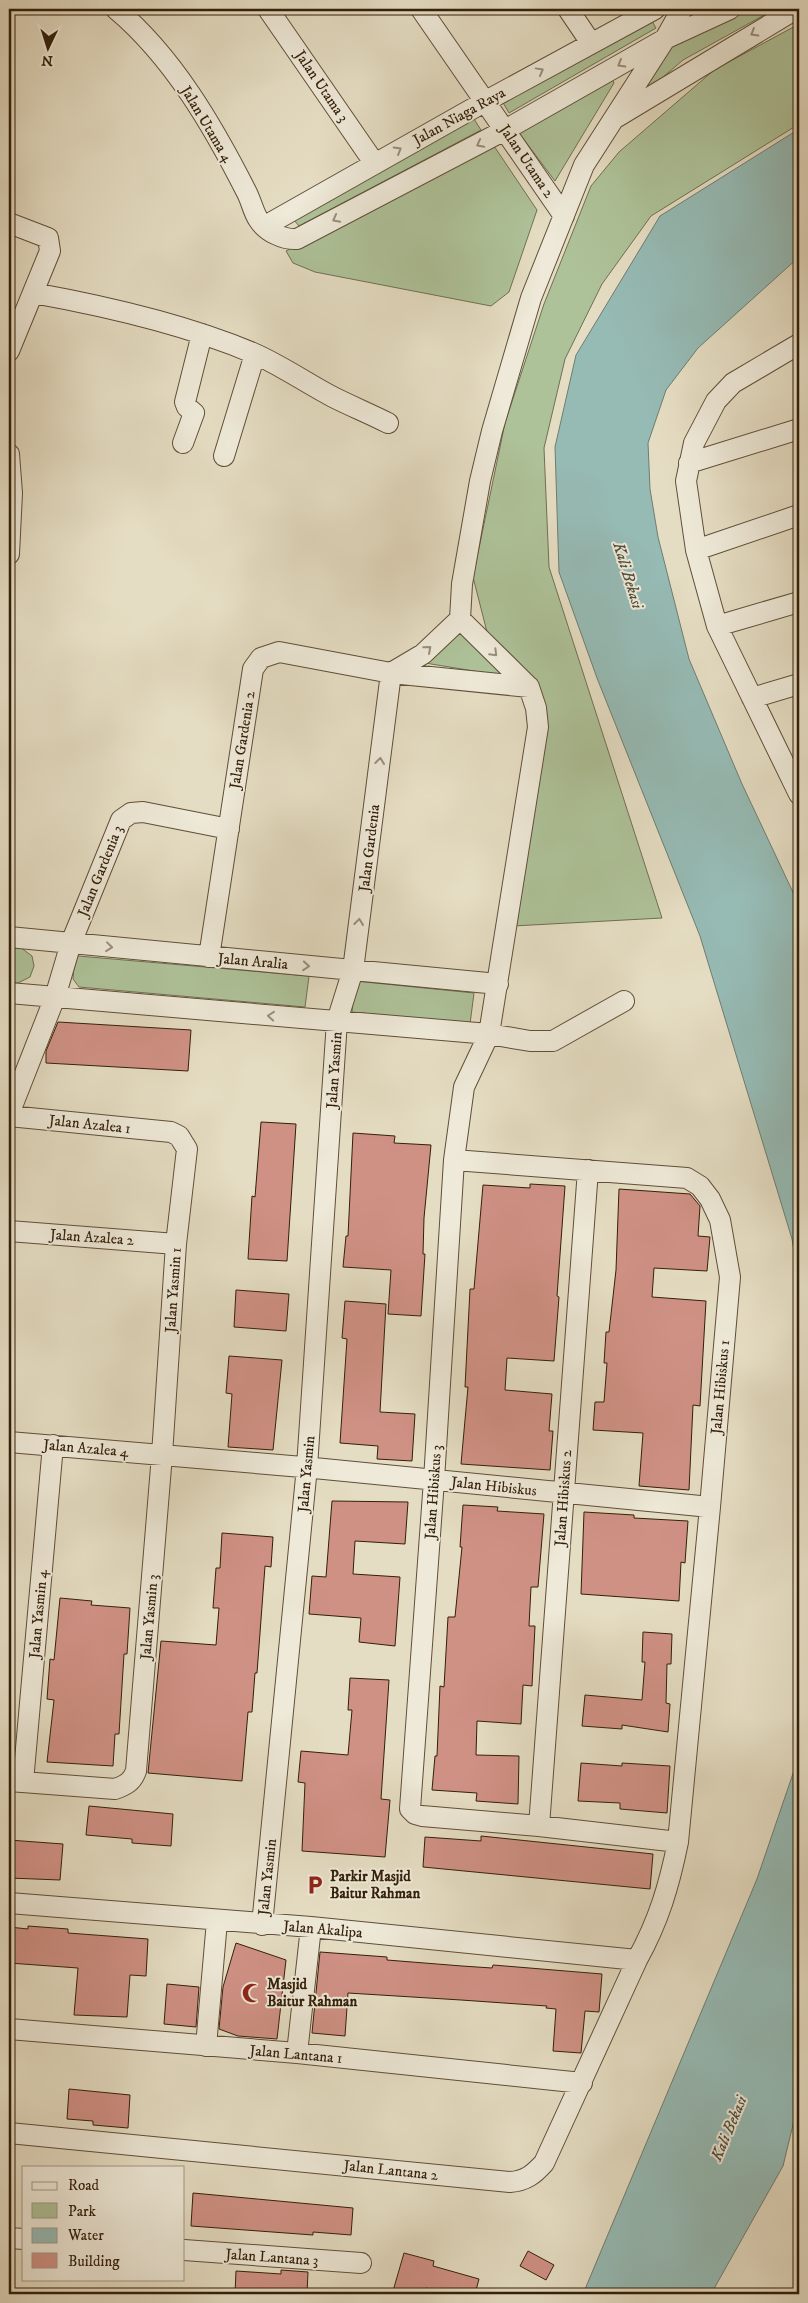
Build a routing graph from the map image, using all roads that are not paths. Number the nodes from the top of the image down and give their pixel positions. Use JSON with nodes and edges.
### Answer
{"nodes":[{"id":1,"x":116,"y":9,"type":"edge"},
{"id":2,"x":268,"y":9,"type":"edge"},
{"id":3,"x":421,"y":9,"type":"edge"},
{"id":4,"x":568,"y":9,"type":"edge"},
{"id":5,"x":655,"y":9,"type":"edge"},
{"id":6,"x":682,"y":9,"type":"edge"},
{"id":7,"x":728,"y":9,"type":"edge"},
{"id":8,"x":786,"y":11,"type":"edge"},
{"id":9,"x":665,"y":39,"type":"junction"},
{"id":10,"x":591,"y":42,"type":"junction"},
{"id":11,"x":486,"y":101,"type":"junction"},
{"id":12,"x":611,"y":121,"type":"junction"},
{"id":13,"x":505,"y":130,"type":"junction"},
{"id":14,"x":375,"y":164,"type":"junction"},
{"id":15,"x":564,"y":216,"type":"junction"},
{"id":16,"x":9,"y":223,"type":"edge"},
{"id":17,"x":264,"y":226,"type":"junction"},
{"id":18,"x":32,"y":293,"type":"junction"},
{"id":19,"x":202,"y":334,"type":"junction"},
{"id":20,"x":799,"y":344,"type":"edge"},
{"id":21,"x":9,"y":351,"type":"edge"},
{"id":22,"x":255,"y":354,"type":"junction"},
{"id":23,"x":388,"y":423,"type":"dead end"},
{"id":24,"x":799,"y":430,"type":"edge"},
{"id":25,"x":183,"y":443,"type":"dead end"},
{"id":26,"x":9,"y":454,"type":"edge"},
{"id":27,"x":224,"y":456,"type":"dead end"},
{"id":28,"x":689,"y":463,"type":"junction"},
{"id":29,"x":799,"y":515,"type":"edge"},
{"id":30,"x":696,"y":550,"type":"junction"},
{"id":31,"x":9,"y":554,"type":"edge"},
{"id":32,"x":799,"y":602,"type":"edge"},
{"id":33,"x":460,"y":619,"type":"junction"},
{"id":34,"x":717,"y":626,"type":"junction"},
{"id":35,"x":392,"y":673,"type":"junction"},
{"id":36,"x":799,"y":684,"type":"edge"},
{"id":37,"x":529,"y":687,"type":"junction"},
{"id":38,"x":752,"y":698,"type":"junction"},
{"id":39,"x":794,"y":769,"type":"edge"},
{"id":40,"x":799,"y":794,"type":"edge"},
{"id":41,"x":229,"y":829,"type":"junction"},
{"id":42,"x":9,"y":937,"type":"edge"},
{"id":43,"x":71,"y":943,"type":"junction"},
{"id":44,"x":209,"y":956,"type":"junction"},
{"id":45,"x":353,"y":970,"type":"junction"},
{"id":46,"x":498,"y":984,"type":"junction"},
{"id":47,"x":9,"y":993,"type":"edge"},
{"id":48,"x":55,"y":997,"type":"junction"},
{"id":49,"x":624,"y":1001,"type":"dead end"},
{"id":50,"x":337,"y":1021,"type":"junction"},
{"id":51,"x":489,"y":1034,"type":"junction"},
{"id":52,"x":9,"y":1115,"type":"edge"},
{"id":53,"x":171,"y":1132,"type":"joint"},
{"id":54,"x":454,"y":1160,"type":"junction"},
{"id":55,"x":588,"y":1170,"type":"junction"},
{"id":56,"x":9,"y":1231,"type":"edge"},
{"id":57,"x":176,"y":1244,"type":"junction"},
{"id":58,"x":9,"y":1442,"type":"edge"},
{"id":59,"x":53,"y":1445,"type":"junction"},
{"id":60,"x":162,"y":1455,"type":"junction"},
{"id":61,"x":307,"y":1467,"type":"junction"},
{"id":62,"x":434,"y":1480,"type":"junction"},
{"id":63,"x":563,"y":1493,"type":"junction"},
{"id":64,"x":710,"y":1507,"type":"junction"},
{"id":65,"x":16,"y":1782,"type":"edge"},
{"id":66,"x":539,"y":1826,"type":"junction"},
{"id":67,"x":678,"y":1842,"type":"junction"},
{"id":68,"x":9,"y":1903,"type":"edge"},
{"id":69,"x":217,"y":1922,"type":"junction"},
{"id":70,"x":262,"y":1925,"type":"junction"},
{"id":71,"x":311,"y":1927,"type":"junction"},
{"id":72,"x":637,"y":1960,"type":"junction"},
{"id":73,"x":9,"y":2029,"type":"edge"},
{"id":74,"x":206,"y":2046,"type":"junction"},
{"id":75,"x":297,"y":2053,"type":"junction"},
{"id":76,"x":582,"y":2082,"type":"junction"},
{"id":77,"x":9,"y":2133,"type":"edge"},
{"id":78,"x":9,"y":2238,"type":"edge"},
{"id":79,"x":22,"y":2239,"type":"edge"},
{"id":80,"x":185,"y":2250,"type":"edge"},
{"id":81,"x":361,"y":2263,"type":"dead end"}],
"edges":[{"from":1,"to":17,"type":"street","name":"Jalan Utama 4"},
{"from":2,"to":14,"type":"street","name":"Jalan Utama 3"},
{"from":3,"to":11,"type":"street","name":"Jalan Utama 2"},
{"from":4,"to":10,"type":"street"},
{"from":5,"to":10,"type":"street","name":"Jalan Niaga Raya"},
{"from":6,"to":9,"type":"street"},
{"from":7,"to":9,"type":"street"},
{"from":8,"to":12,"type":"street","one_way":true},
{"from":9,"to":12,"type":"street"},
{"from":9,"to":13,"type":"street","one_way":true},
{"from":11,"to":10,"type":"street","name":"Jalan Niaga Raya","one_way":true},
{"from":11,"to":13,"type":"street","name":"Jalan Utama 2"},
{"from":14,"to":11,"type":"street","name":"Jalan Niaga Raya","one_way":true},
{"from":12,"to":15,"type":"street"},
{"from":13,"to":15,"type":"street","name":"Jalan Utama 2"},
{"from":13,"to":17,"type":"street","one_way":true},
{"from":14,"to":17,"type":"street","name":"Jalan Niaga Raya"},
{"from":15,"to":33,"type":"street"},
{"from":16,"to":18,"type":"street"},
{"from":18,"to":19,"type":"street"},
{"from":18,"to":21,"type":"street"},
{"from":19,"to":22,"type":"street"},
{"from":19,"to":25,"type":"street"},
{"from":20,"to":28,"type":"street"},
{"from":22,"to":23,"type":"street"},
{"from":22,"to":27,"type":"street"},
{"from":24,"to":28,"type":"street"},
{"from":26,"to":31,"type":"street"},
{"from":28,"to":30,"type":"street"},
{"from":29,"to":30,"type":"street"},
{"from":30,"to":34,"type":"street"},
{"from":32,"to":34,"type":"street"},
{"from":35,"to":33,"type":"street","one_way":true},
{"from":33,"to":37,"type":"street","one_way":true},
{"from":34,"to":38,"type":"street"},
{"from":35,"to":37,"type":"street","name":"Jalan Gardenia 2"},
{"from":35,"to":41,"type":"street","name":"Jalan Gardenia 2"},
{"from":45,"to":35,"type":"street","name":"Jalan Gardenia","one_way":true},
{"from":36,"to":38,"type":"street"},
{"from":37,"to":46,"type":"street","name":"Jalan Hibiskus 3"},
{"from":38,"to":39,"type":"street"},
{"from":39,"to":40,"type":"street"},
{"from":41,"to":43,"type":"street","name":"Jalan Gardenia 3"},
{"from":41,"to":44,"type":"street","name":"Jalan Gardenia 2"},
{"from":42,"to":43,"type":"street","name":"Jalan Aralia"},
{"from":43,"to":44,"type":"street","name":"Jalan Aralia","one_way":true},
{"from":43,"to":48,"type":"street","name":"Jalan Gardenia 3"},
{"from":44,"to":45,"type":"street","name":"Jalan Aralia","one_way":true},
{"from":45,"to":46,"type":"street","name":"Jalan Aralia"},
{"from":45,"to":50,"type":"street","name":"Jalan Gardenia"},
{"from":46,"to":51,"type":"street","name":"Jalan Hibiskus 3"},
{"from":47,"to":48,"type":"street"},
{"from":50,"to":48,"type":"street","one_way":true},
{"from":48,"to":52,"type":"street","name":"Jalan Gardenia 3"},
{"from":49,"to":51,"type":"street"},
{"from":50,"to":51,"type":"street"},
{"from":50,"to":61,"type":"street","name":"Jalan Yasmin"},
{"from":51,"to":54,"type":"street","name":"Jalan Hibiskus 3"},
{"from":52,"to":53,"type":"street","name":"Jalan Azalea 1"},
{"from":53,"to":57,"type":"street","name":"Jalan Yasmin 1"},
{"from":54,"to":55,"type":"street","name":"Jalan Hibiskus 1"},
{"from":54,"to":62,"type":"street","name":"Jalan Hibiskus 3"},
{"from":55,"to":63,"type":"street","name":"Jalan Hibiskus 2"},
{"from":55,"to":64,"type":"street","name":"Jalan Hibiskus 1"},
{"from":56,"to":57,"type":"street","name":"Jalan Azalea 2"},
{"from":57,"to":60,"type":"street","name":"Jalan Yasmin 1"},
{"from":58,"to":59,"type":"street","name":"Jalan Azalea 4"},
{"from":59,"to":60,"type":"street","name":"Jalan Azalea 4"},
{"from":59,"to":65,"type":"street","name":"Jalan Yasmin 4"},
{"from":60,"to":61,"type":"street","name":"Jalan Azalea 4"},
{"from":60,"to":65,"type":"street","name":"Jalan Yasmin 3"},
{"from":61,"to":62,"type":"street","name":"Jalan Hibiskus"},
{"from":61,"to":70,"type":"street","name":"Jalan Yasmin"},
{"from":62,"to":63,"type":"street","name":"Jalan Hibiskus"},
{"from":62,"to":66,"type":"street","name":"Jalan Hibiskus 3"},
{"from":63,"to":64,"type":"street","name":"Jalan Hibiskus"},
{"from":63,"to":66,"type":"street","name":"Jalan Hibiskus 2"},
{"from":64,"to":67,"type":"street","name":"Jalan Hibiskus 1"},
{"from":66,"to":67,"type":"street"},
{"from":67,"to":72,"type":"street","name":"Jalan Hibiskus 1"},
{"from":68,"to":69,"type":"street","name":"Jalan Akalipa"},
{"from":69,"to":70,"type":"street","name":"Jalan Akalipa"},
{"from":69,"to":74,"type":"street"},
{"from":70,"to":71,"type":"street","name":"Jalan Akalipa"},
{"from":71,"to":72,"type":"street","name":"Jalan Akalipa"},
{"from":71,"to":75,"type":"street"},
{"from":72,"to":76,"type":"street","name":"Jalan Lantana 2"},
{"from":73,"to":74,"type":"street","name":"Jalan Lantana 1"},
{"from":74,"to":75,"type":"street","name":"Jalan Lantana 1"},
{"from":75,"to":76,"type":"street","name":"Jalan Lantana 1"},
{"from":76,"to":77,"type":"street","name":"Jalan Lantana 2"},
{"from":78,"to":79,"type":"street"},
{"from":80,"to":81,"type":"street","name":"Jalan Lantana 3"}]}
